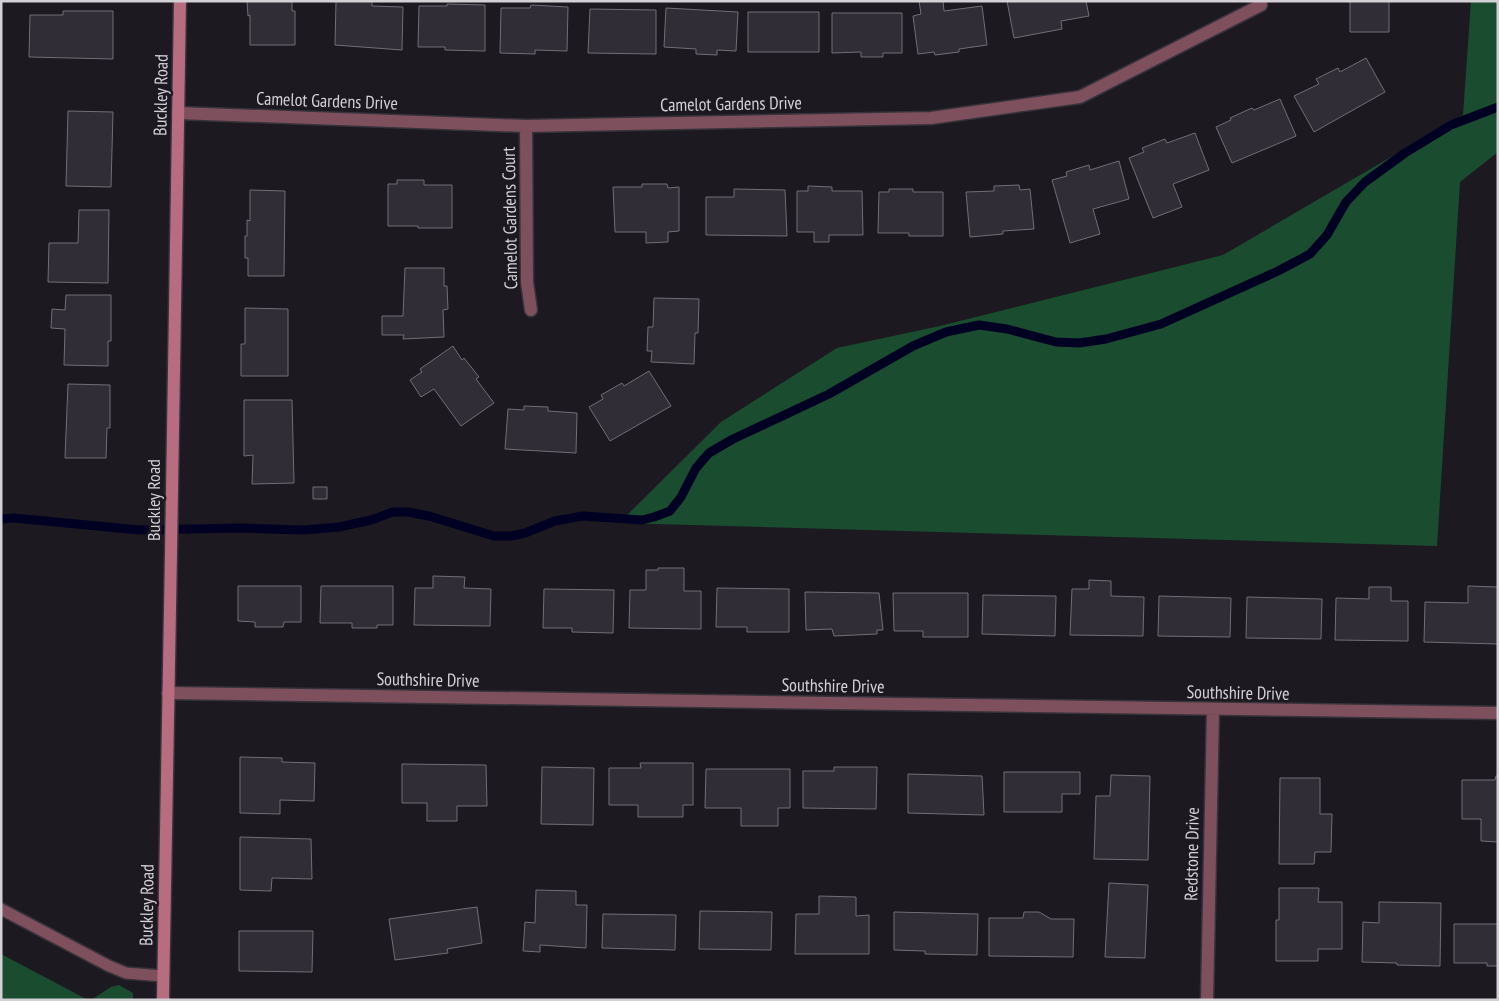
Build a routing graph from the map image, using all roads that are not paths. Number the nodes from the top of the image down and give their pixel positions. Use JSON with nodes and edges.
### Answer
{"nodes":[{"id":1,"x":180,"y":1,"type":"edge"},
{"id":2,"x":1261,"y":5,"type":"dead end"},
{"id":3,"x":178,"y":113,"type":"junction"},
{"id":4,"x":526,"y":126,"type":"junction"},
{"id":5,"x":530,"y":310,"type":"dead end"},
{"id":6,"x":168,"y":693,"type":"junction"},
{"id":7,"x":1213,"y":710,"type":"junction"},
{"id":8,"x":1498,"y":713,"type":"edge"},
{"id":9,"x":1,"y":909,"type":"edge"},
{"id":10,"x":163,"y":976,"type":"junction"},
{"id":11,"x":163,"y":1000,"type":"edge"},
{"id":12,"x":1207,"y":1000,"type":"edge"}],
"edges":[{"from":1,"to":3,"type":"street","name":"Buckley Road"},
{"from":2,"to":4,"type":"street","name":"Camelot Gardens Drive"},
{"from":3,"to":4,"type":"street","name":"Camelot Gardens Drive"},
{"from":3,"to":6,"type":"street","name":"Buckley Road"},
{"from":4,"to":5,"type":"street","name":"Camelot Gardens Court"},
{"from":6,"to":7,"type":"street","name":"Southshire Drive"},
{"from":6,"to":10,"type":"street","name":"Buckley Road"},
{"from":7,"to":8,"type":"street","name":"Southshire Drive"},
{"from":7,"to":12,"type":"street","name":"Redstone Drive"},
{"from":9,"to":10,"type":"lane"},
{"from":10,"to":11,"type":"street","name":"Buckley Road"}]}
